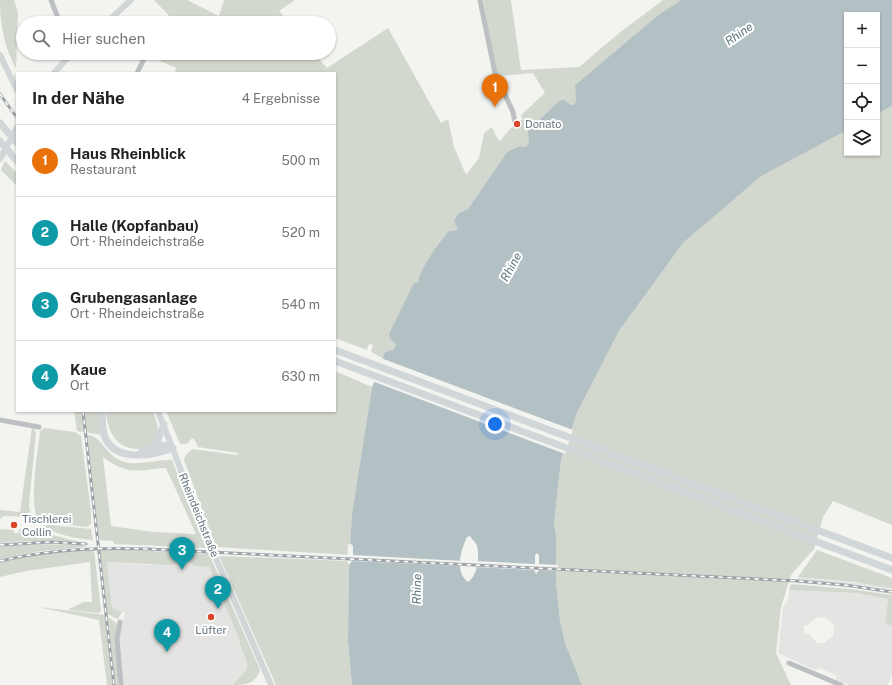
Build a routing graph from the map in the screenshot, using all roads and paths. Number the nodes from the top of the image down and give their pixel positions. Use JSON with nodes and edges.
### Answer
{"nodes":[{"id":1,"x":51,"y":0,"type":"edge"},
{"id":2,"x":131,"y":0,"type":"edge"},
{"id":3,"x":480,"y":0,"type":"edge"},
{"id":4,"x":57,"y":16,"type":"edge"},
{"id":5,"x":114,"y":16,"type":"edge"},
{"id":6,"x":0,"y":55,"type":"edge"},
{"id":7,"x":66,"y":60,"type":"edge"},
{"id":8,"x":144,"y":60,"type":"edge"},
{"id":9,"x":55,"y":72,"type":"edge"},
{"id":10,"x":138,"y":72,"type":"edge"},
{"id":11,"x":16,"y":87,"type":"edge"},
{"id":12,"x":515,"y":123,"type":"dead end"},
{"id":13,"x":1,"y":124,"type":"edge"},
{"id":14,"x":16,"y":129,"type":"edge"},
{"id":15,"x":0,"y":141,"type":"edge"},
{"id":16,"x":16,"y":142,"type":"edge"},
{"id":17,"x":0,"y":159,"type":"edge"},
{"id":18,"x":15,"y":159,"type":"edge"},
{"id":19,"x":336,"y":350,"type":"edge"},
{"id":20,"x":336,"y":361,"type":"edge"},
{"id":21,"x":158,"y":412,"type":"edge"},
{"id":22,"x":103,"y":414,"type":"edge"},
{"id":23,"x":0,"y":420,"type":"edge"},
{"id":24,"x":164,"y":424,"type":"junction"},
{"id":25,"x":39,"y":427,"type":"dead end"},
{"id":26,"x":155,"y":446,"type":"junction"},
{"id":27,"x":173,"y":448,"type":"junction"},
{"id":28,"x":892,"y":558,"type":"edge"},
{"id":29,"x":892,"y":570,"type":"edge"},
{"id":30,"x":120,"y":622,"type":"dead end"},
{"id":31,"x":789,"y":663,"type":"dead end"},
{"id":32,"x":121,"y":685,"type":"edge"},
{"id":33,"x":271,"y":685,"type":"edge"},
{"id":34,"x":841,"y":685,"type":"edge"}],
"edges":[{"from":1,"to":4,"type":"street"},
{"from":2,"to":5,"type":"main road"},
{"from":3,"to":12,"type":"street"},
{"from":6,"to":11,"type":"main road"},
{"from":7,"to":9,"type":"main road"},
{"from":8,"to":10,"type":"street"},
{"from":13,"to":16,"type":"highway"},
{"from":14,"to":17,"type":"main road"},
{"from":15,"to":18,"type":"highway"},
{"from":19,"to":28,"type":"highway"},
{"from":20,"to":29,"type":"highway"},
{"from":21,"to":24,"type":"main road","name":"Rheindeichstraße"},
{"from":22,"to":26,"type":"highway"},
{"from":22,"to":27,"type":"highway"},
{"from":23,"to":25,"type":"street"},
{"from":24,"to":26,"type":"highway"},
{"from":24,"to":27,"type":"main road","name":"Rheindeichstraße"},
{"from":26,"to":27,"type":"highway"},
{"from":27,"to":33,"type":"main road","name":"Rheindeichstraße"},
{"from":30,"to":32,"type":"street"},
{"from":31,"to":34,"type":"street"}]}
